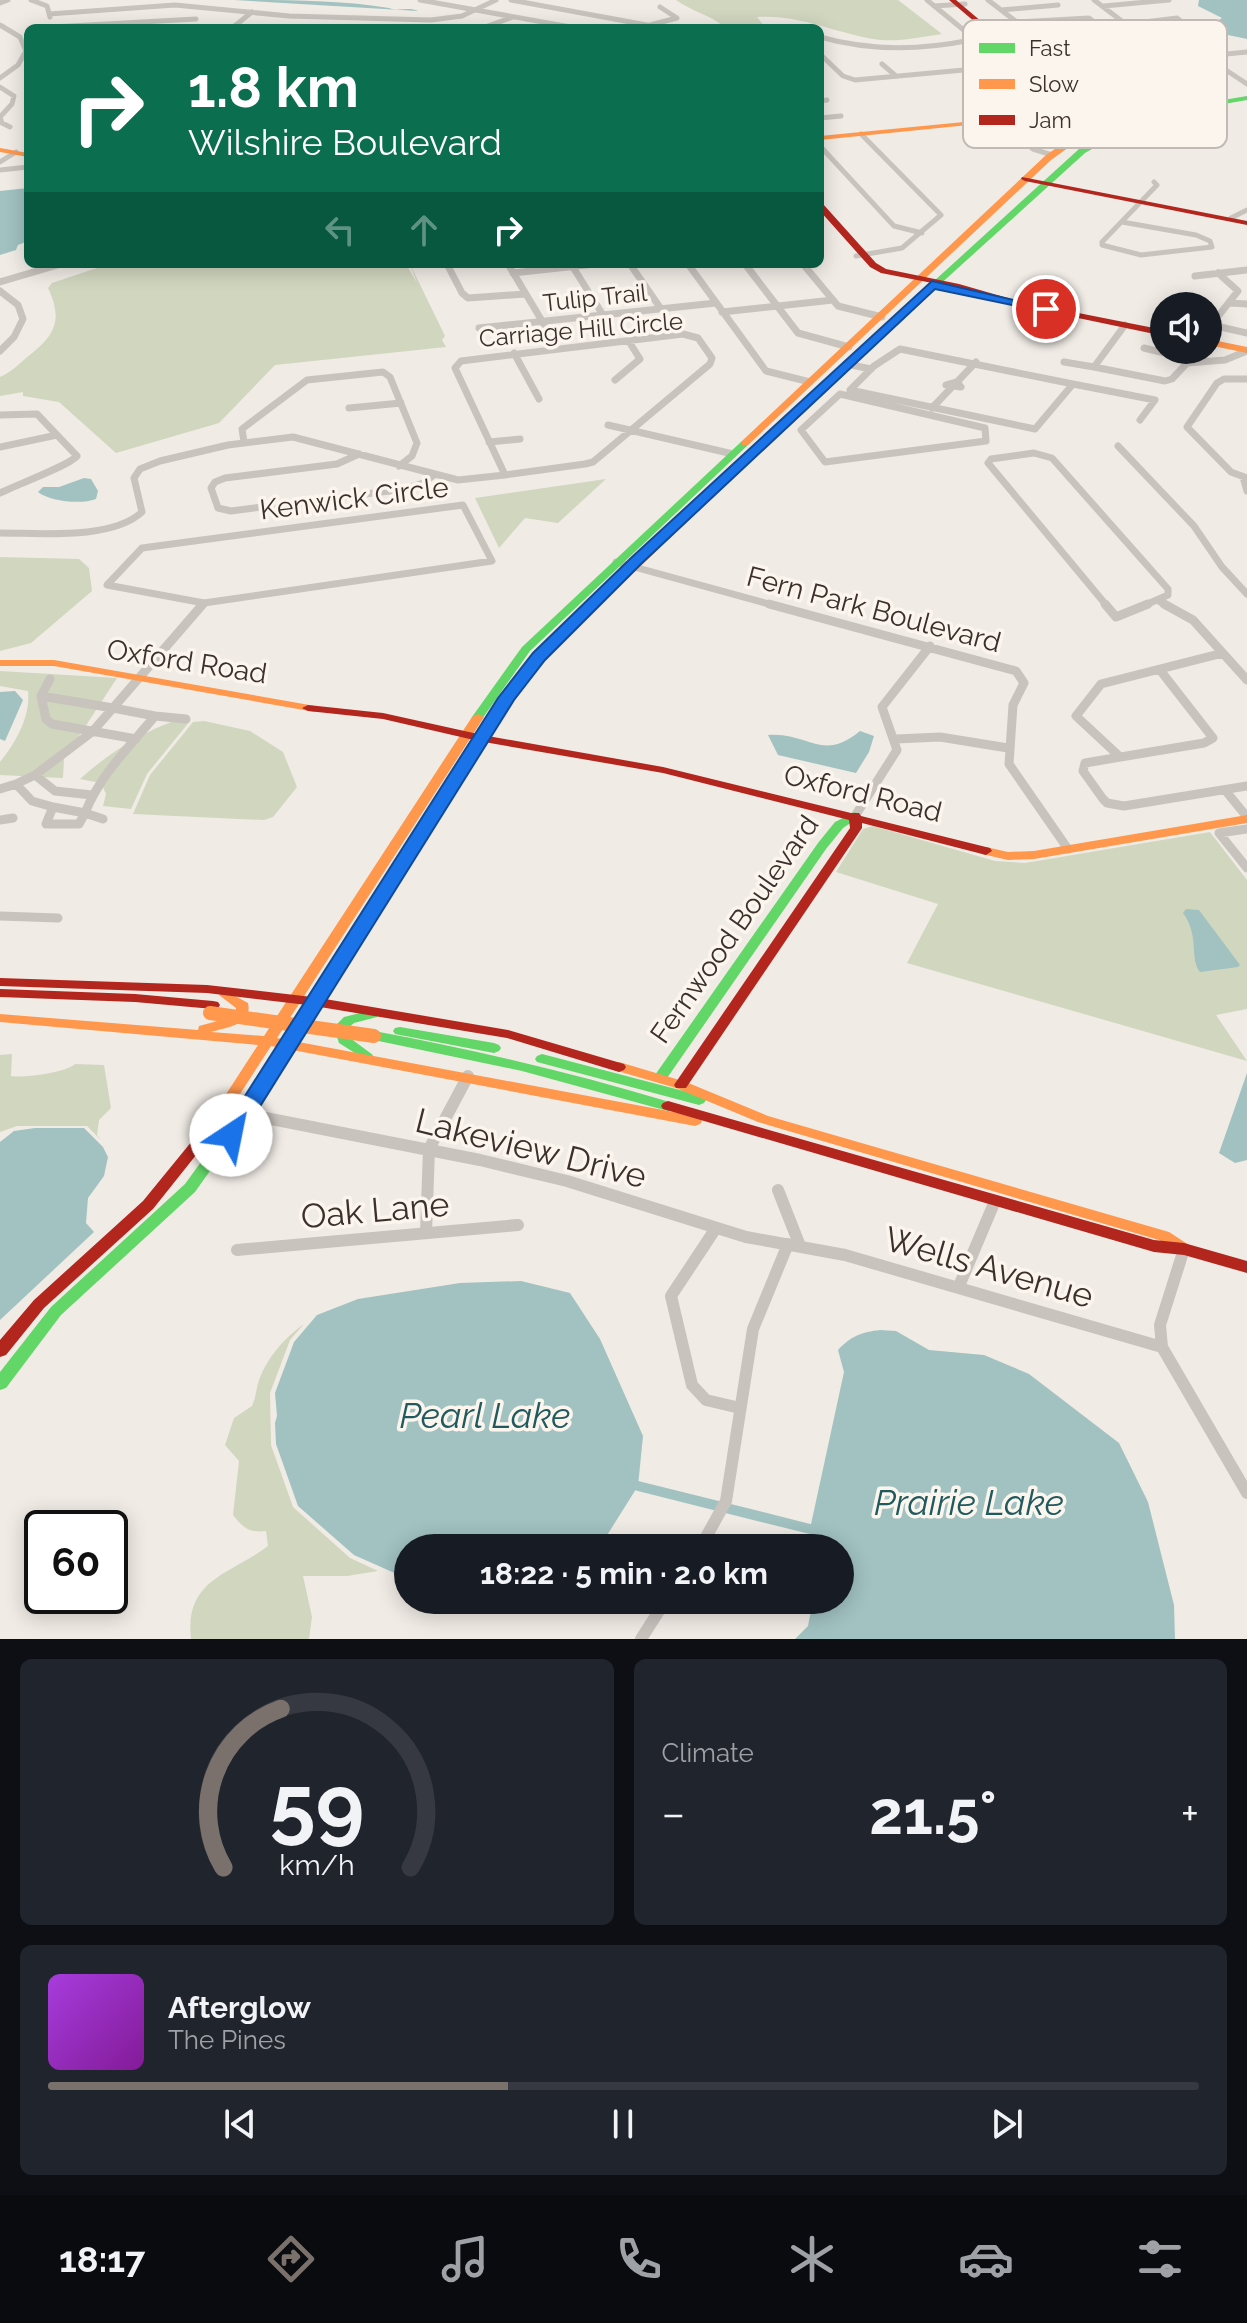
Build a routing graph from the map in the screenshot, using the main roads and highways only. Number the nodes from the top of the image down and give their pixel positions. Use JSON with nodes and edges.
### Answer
{"nodes":[{"id":1,"x":959,"y":2,"type":"edge"},
{"id":2,"x":979,"y":20,"type":"edge"},
{"id":3,"x":984,"y":20,"type":"edge"},
{"id":4,"x":1247,"y":91,"type":"edge"},
{"id":5,"x":1227,"y":96,"type":"edge"},
{"id":6,"x":1247,"y":98,"type":"edge"},
{"id":7,"x":1227,"y":100,"type":"edge"},
{"id":8,"x":963,"y":124,"type":"edge"},
{"id":9,"x":824,"y":138,"type":"edge"},
{"id":10,"x":1064,"y":148,"type":"edge"},
{"id":11,"x":1071,"y":148,"type":"edge"},
{"id":12,"x":1086,"y":148,"type":"edge"},
{"id":13,"x":0,"y":150,"type":"edge"},
{"id":14,"x":22,"y":154,"type":"edge"},
{"id":15,"x":1036,"y":181,"type":"junction"},
{"id":16,"x":824,"y":211,"type":"edge"},
{"id":17,"x":824,"y":219,"type":"edge"},
{"id":18,"x":1247,"y":223,"type":"edge"},
{"id":19,"x":860,"y":255,"type":"junction"},
{"id":20,"x":927,"y":282,"type":"junction"},
{"id":21,"x":1150,"y":330,"type":"edge"},
{"id":22,"x":1222,"y":345,"type":"edge"},
{"id":23,"x":1244,"y":350,"type":"edge"},
{"id":24,"x":854,"y":351,"type":"junction"},
{"id":25,"x":741,"y":455,"type":"junction"},
{"id":26,"x":551,"y":623,"type":"junction"},
{"id":27,"x":533,"y":642,"type":"junction"},
{"id":28,"x":552,"y":644,"type":"junction"},
{"id":29,"x":539,"y":657,"type":"junction"},
{"id":30,"x":0,"y":666,"type":"edge"},
{"id":31,"x":474,"y":737,"type":"junction"},
{"id":32,"x":855,"y":816,"type":"junction"},
{"id":33,"x":1247,"y":818,"type":"edge"},
{"id":34,"x":807,"y":868,"type":"junction"},
{"id":35,"x":827,"y":873,"type":"junction"},
{"id":36,"x":739,"y":965,"type":"junction"},
{"id":37,"x":760,"y":971,"type":"junction"},
{"id":38,"x":0,"y":982,"type":"edge"},
{"id":39,"x":723,"y":987,"type":"junction"},
{"id":40,"x":209,"y":989,"type":"junction"},
{"id":41,"x":0,"y":993,"type":"edge"},
{"id":42,"x":745,"y":994,"type":"junction"},
{"id":43,"x":0,"y":999,"type":"edge"},
{"id":44,"x":296,"y":1000,"type":"junction"},
{"id":45,"x":316,"y":1002,"type":"junction"},
{"id":46,"x":212,"y":1009,"type":"junction"},
{"id":47,"x":389,"y":1013,"type":"junction"},
{"id":48,"x":0,"y":1018,"type":"edge"},
{"id":49,"x":702,"y":1018,"type":"junction"},
{"id":50,"x":724,"y":1024,"type":"junction"},
{"id":51,"x":184,"y":1032,"type":"junction"},
{"id":52,"x":375,"y":1032,"type":"junction"},
{"id":53,"x":269,"y":1041,"type":"junction"},
{"id":54,"x":288,"y":1045,"type":"junction"},
{"id":55,"x":374,"y":1059,"type":"junction"},
{"id":56,"x":660,"y":1078,"type":"junction"},
{"id":57,"x":681,"y":1085,"type":"junction"},
{"id":58,"x":750,"y":1113,"type":"junction"},
{"id":59,"x":731,"y":1123,"type":"junction"},
{"id":60,"x":1184,"y":1249,"type":"junction"},
{"id":61,"x":1247,"y":1267,"type":"edge"},
{"id":62,"x":0,"y":1351,"type":"edge"},
{"id":63,"x":0,"y":1384,"type":"edge"}],
"edges":[{"from":1,"to":2,"type":"main road"},
{"from":1,"to":3,"type":"main road"},
{"from":4,"to":5,"type":"main road"},
{"from":6,"to":7,"type":"main road"},
{"from":8,"to":9,"type":"main road"},
{"from":10,"to":15,"type":"main road"},
{"from":11,"to":15,"type":"main road"},
{"from":12,"to":15,"type":"main road"},
{"from":13,"to":14,"type":"main road"},
{"from":15,"to":18,"type":"main road"},
{"from":15,"to":20,"type":"main road"},
{"from":15,"to":20,"type":"main road"},
{"from":16,"to":19,"type":"main road"},
{"from":17,"to":19,"type":"main road"},
{"from":19,"to":20,"type":"main road"},
{"from":20,"to":21,"type":"main road"},
{"from":20,"to":24,"type":"main road"},
{"from":20,"to":24,"type":"main road"},
{"from":22,"to":23,"type":"main road"},
{"from":24,"to":25,"type":"main road"},
{"from":24,"to":25,"type":"main road"},
{"from":25,"to":26,"type":"main road"},
{"from":25,"to":28,"type":"main road"},
{"from":26,"to":27,"type":"main road"},
{"from":26,"to":28,"type":"main road"},
{"from":27,"to":29,"type":"main road"},
{"from":27,"to":31,"type":"main road"},
{"from":28,"to":29,"type":"main road"},
{"from":29,"to":31,"type":"main road"},
{"from":30,"to":31,"type":"main road","name":"Oxford Road"},
{"from":31,"to":32,"type":"main road","name":"Oxford Road"},
{"from":31,"to":44,"type":"main road"},
{"from":31,"to":45,"type":"main road"},
{"from":32,"to":33,"type":"main road","name":"Oxford Road"},
{"from":32,"to":34,"type":"main road","name":"Fernwood Boulevard"},
{"from":32,"to":35,"type":"main road","name":"Fernwood Boulevard"},
{"from":34,"to":35,"type":"main road"},
{"from":34,"to":36,"type":"main road","name":"Fernwood Boulevard"},
{"from":35,"to":37,"type":"main road","name":"Fernwood Boulevard"},
{"from":36,"to":37,"type":"main road"},
{"from":36,"to":39,"type":"main road","name":"Fernwood Boulevard"},
{"from":37,"to":42,"type":"main road","name":"Fernwood Boulevard"},
{"from":38,"to":40,"type":"main road"},
{"from":39,"to":42,"type":"main road"},
{"from":39,"to":49,"type":"main road","name":"Fernwood Boulevard"},
{"from":40,"to":44,"type":"main road"},
{"from":40,"to":51,"type":"main road"},
{"from":41,"to":46,"type":"main road"},
{"from":42,"to":50,"type":"main road","name":"Fernwood Boulevard"},
{"from":43,"to":46,"type":"main road"},
{"from":44,"to":45,"type":"main road"},
{"from":44,"to":53,"type":"main road"},
{"from":45,"to":47,"type":"main road"},
{"from":45,"to":54,"type":"main road"},
{"from":46,"to":52,"type":"main road"},
{"from":47,"to":55,"type":"main road"},
{"from":47,"to":56,"type":"main road"},
{"from":48,"to":51,"type":"main road"},
{"from":49,"to":50,"type":"main road"},
{"from":49,"to":56,"type":"main road","name":"Fernwood Boulevard"},
{"from":50,"to":57,"type":"main road","name":"Fernwood Boulevard"},
{"from":51,"to":53,"type":"main road"},
{"from":52,"to":58,"type":"main road"},
{"from":52,"to":59,"type":"main road"},
{"from":53,"to":54,"type":"main road"},
{"from":53,"to":62,"type":"main road"},
{"from":54,"to":55,"type":"main road"},
{"from":54,"to":63,"type":"main road"},
{"from":55,"to":59,"type":"main road"},
{"from":56,"to":57,"type":"main road"},
{"from":57,"to":58,"type":"main road"},
{"from":58,"to":60,"type":"main road"},
{"from":59,"to":60,"type":"main road"},
{"from":60,"to":61,"type":"main road"}]}
